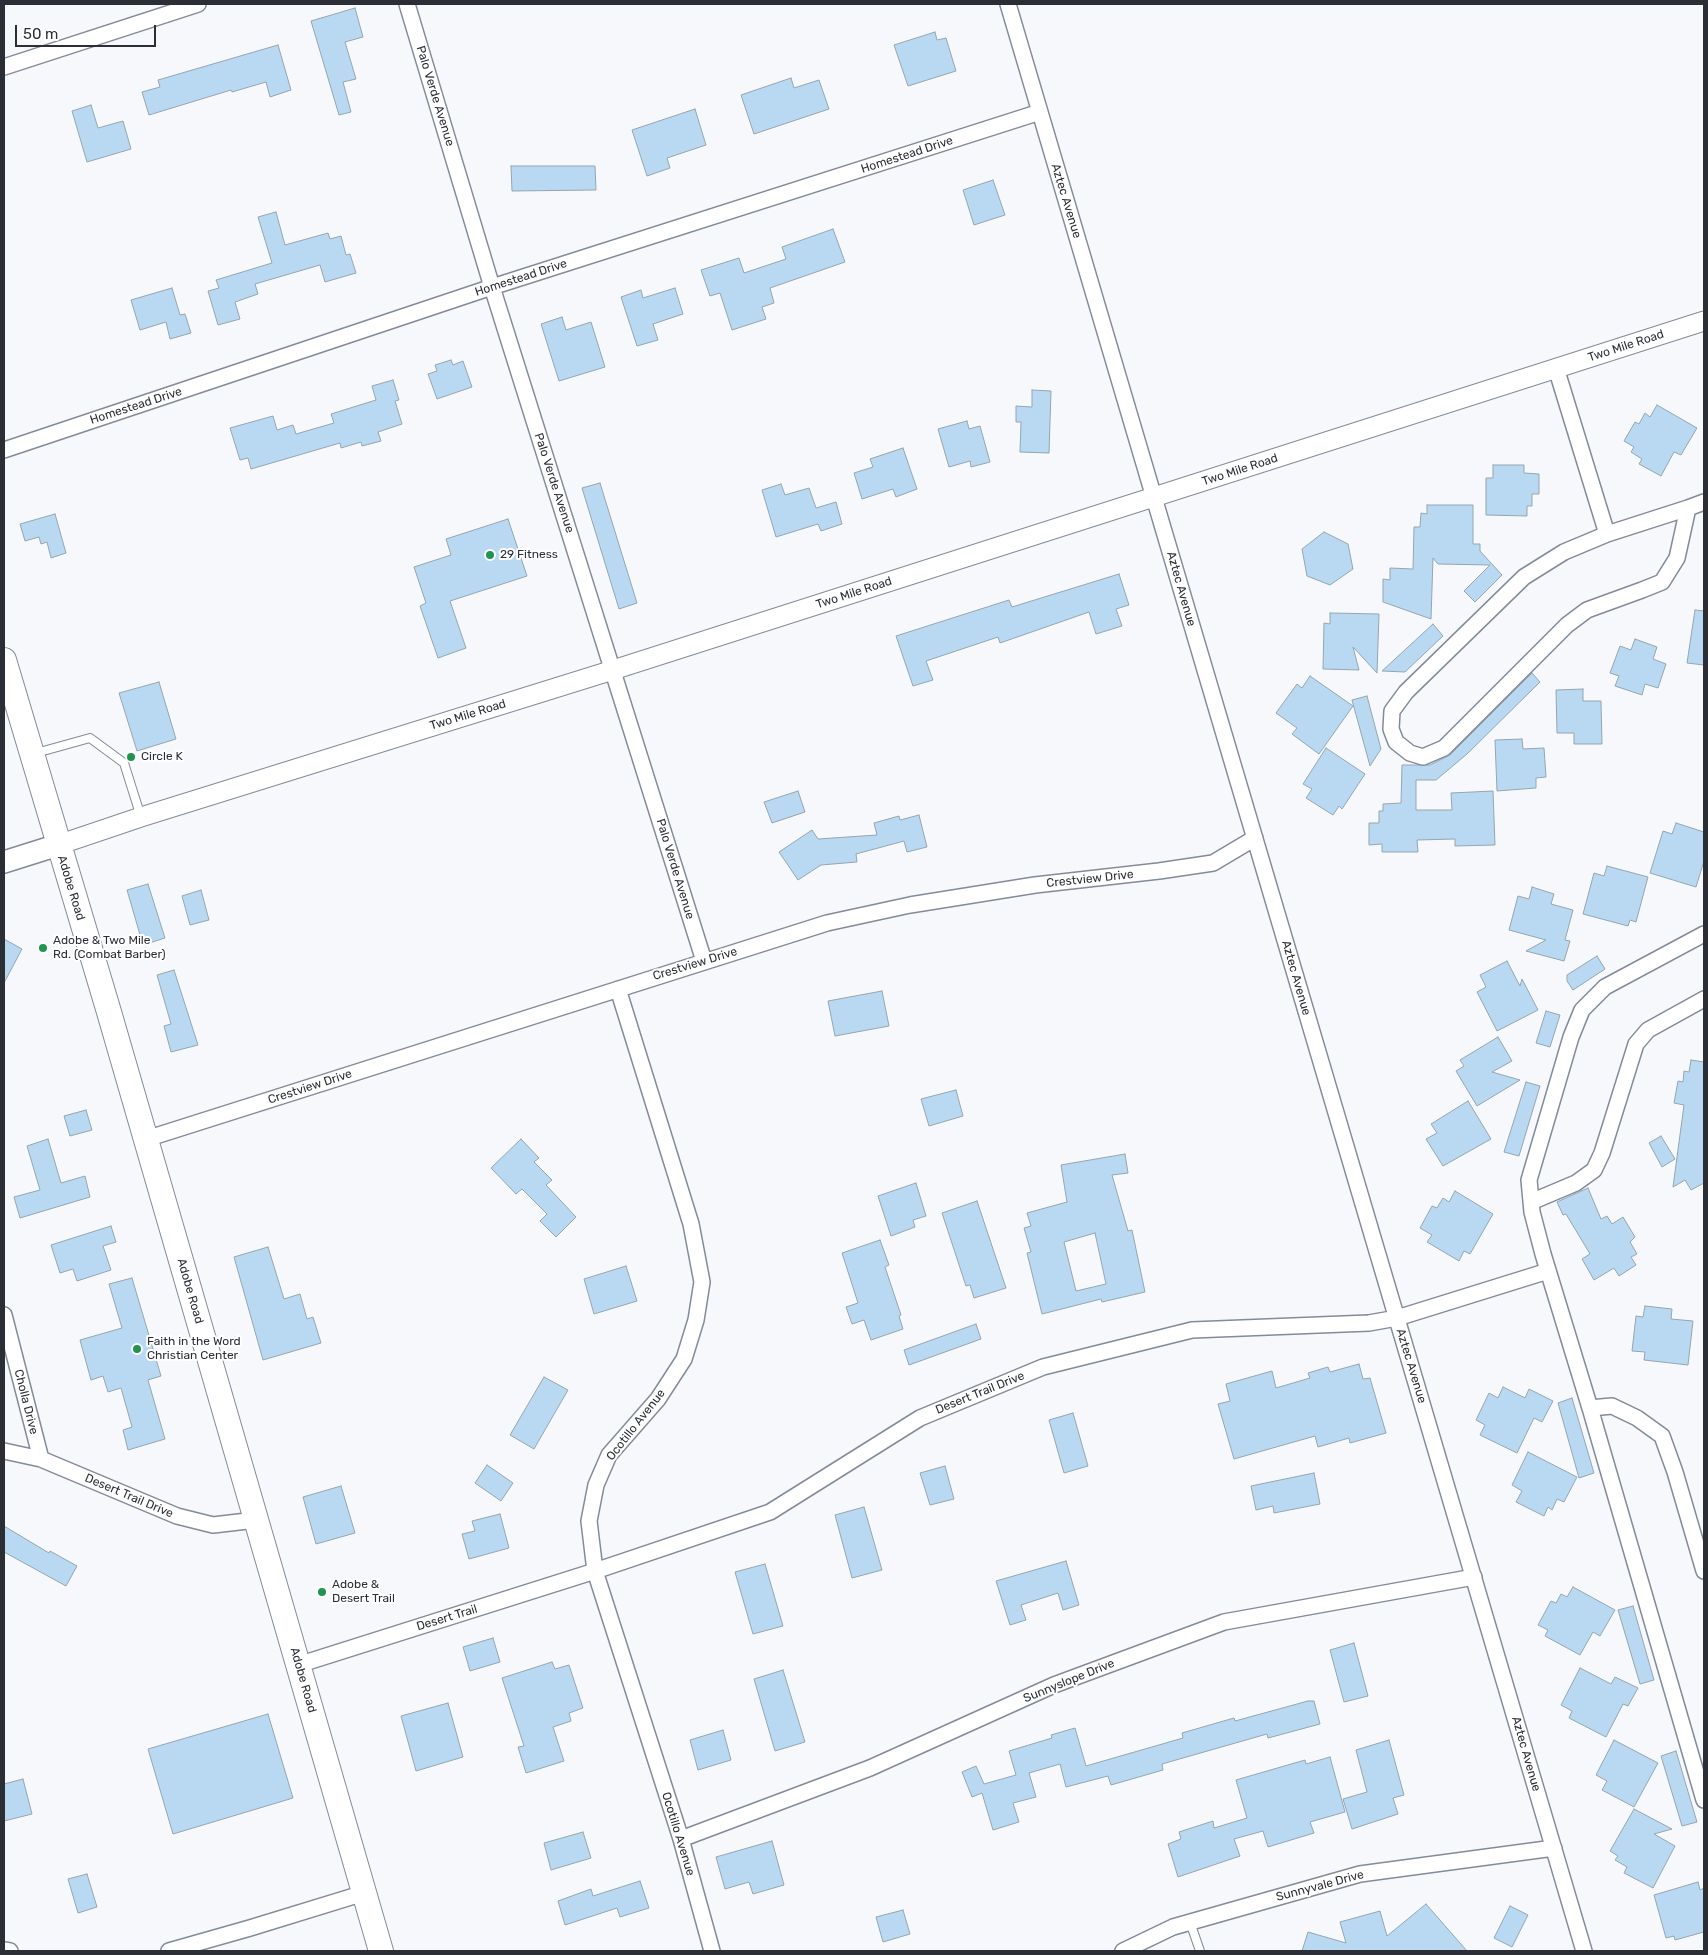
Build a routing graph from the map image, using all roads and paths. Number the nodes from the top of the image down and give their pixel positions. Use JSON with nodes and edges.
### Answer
{"nodes":[{"id":1,"x":198,"y":4,"type":"edge"},
{"id":2,"x":407,"y":4,"type":"edge"},
{"id":3,"x":1008,"y":4,"type":"edge"},
{"id":4,"x":4,"y":67,"type":"edge"},
{"id":5,"x":1040,"y":112,"type":"junction"},
{"id":6,"x":492,"y":287,"type":"junction"},
{"id":7,"x":1704,"y":321,"type":"edge"},
{"id":8,"x":1556,"y":368,"type":"junction"},
{"id":9,"x":4,"y":450,"type":"edge"},
{"id":10,"x":1154,"y":498,"type":"junction"},
{"id":11,"x":1704,"y":502,"type":"edge"},
{"id":12,"x":1688,"y":508,"type":"junction"},
{"id":13,"x":1607,"y":534,"type":"junction"},
{"id":14,"x":4,"y":660,"type":"edge"},
{"id":15,"x":613,"y":670,"type":"junction"},
{"id":16,"x":32,"y":754,"type":"junction"},
{"id":17,"x":141,"y":817,"type":"junction"},
{"id":18,"x":1255,"y":838,"type":"junction"},
{"id":19,"x":58,"y":846,"type":"junction"},
{"id":20,"x":4,"y":862,"type":"edge"},
{"id":21,"x":1704,"y":934,"type":"edge"},
{"id":22,"x":704,"y":961,"type":"junction"},
{"id":23,"x":618,"y":989,"type":"junction"},
{"id":24,"x":1704,"y":999,"type":"edge"},
{"id":25,"x":146,"y":1139,"type":"junction"},
{"id":26,"x":1531,"y":1202,"type":"junction"},
{"id":27,"x":1548,"y":1271,"type":"junction"},
{"id":28,"x":4,"y":1316,"type":"edge"},
{"id":29,"x":1397,"y":1318,"type":"junction"},
{"id":30,"x":1590,"y":1408,"type":"junction"},
{"id":31,"x":4,"y":1451,"type":"edge"},
{"id":32,"x":40,"y":1459,"type":"junction"},
{"id":33,"x":256,"y":1520,"type":"junction"},
{"id":34,"x":1704,"y":1569,"type":"edge"},
{"id":35,"x":595,"y":1571,"type":"junction"},
{"id":36,"x":1474,"y":1577,"type":"junction"},
{"id":37,"x":298,"y":1665,"type":"junction"},
{"id":38,"x":1704,"y":1800,"type":"edge"},
{"id":39,"x":681,"y":1840,"type":"junction"},
{"id":40,"x":1554,"y":1848,"type":"junction"},
{"id":41,"x":364,"y":1893,"type":"junction"},
{"id":42,"x":1190,"y":1922,"type":"junction"},
{"id":43,"x":194,"y":1948,"type":"edge"},
{"id":44,"x":4,"y":1950,"type":"edge"},
{"id":45,"x":10,"y":1951,"type":"edge"},
{"id":46,"x":169,"y":1951,"type":"edge"},
{"id":47,"x":382,"y":1951,"type":"edge"},
{"id":48,"x":712,"y":1951,"type":"edge"},
{"id":49,"x":1123,"y":1951,"type":"edge"},
{"id":50,"x":1200,"y":1951,"type":"edge"},
{"id":51,"x":1584,"y":1951,"type":"edge"}],
"edges":[{"from":1,"to":4,"type":"street"},
{"from":2,"to":6,"type":"street","name":"Palo Verde Avenue"},
{"from":3,"to":5,"type":"street","name":"Aztec Avenue"},
{"from":5,"to":6,"type":"street","name":"Homestead Drive"},
{"from":5,"to":10,"type":"street","name":"Aztec Avenue"},
{"from":6,"to":9,"type":"street","name":"Homestead Drive"},
{"from":6,"to":15,"type":"street","name":"Palo Verde Avenue"},
{"from":7,"to":8,"type":"street","name":"Two Mile Road"},
{"from":8,"to":10,"type":"street","name":"Two Mile Road"},
{"from":8,"to":13,"type":"street"},
{"from":10,"to":15,"type":"street","name":"Two Mile Road"},
{"from":10,"to":18,"type":"street","name":"Aztec Avenue"},
{"from":11,"to":12,"type":"street"},
{"from":12,"to":13,"type":"street"},
{"from":12,"to":13,"type":"street"},
{"from":14,"to":16,"type":"main road","name":"Adobe Road"},
{"from":15,"to":17,"type":"street","name":"Two Mile Road"},
{"from":15,"to":22,"type":"street","name":"Palo Verde Avenue"},
{"from":16,"to":17,"type":"lane"},
{"from":16,"to":19,"type":"main road","name":"Adobe Road"},
{"from":17,"to":19,"type":"street","name":"Two Mile Road"},
{"from":18,"to":22,"type":"street","name":"Crestview Drive"},
{"from":18,"to":29,"type":"street","name":"Aztec Avenue"},
{"from":19,"to":20,"type":"main road","name":"Two Mile Road"},
{"from":19,"to":25,"type":"main road","name":"Adobe Road"},
{"from":21,"to":26,"type":"street"},
{"from":22,"to":23,"type":"street","name":"Crestview Drive"},
{"from":23,"to":25,"type":"street","name":"Crestview Drive"},
{"from":23,"to":35,"type":"street","name":"Ocotillo Avenue"},
{"from":24,"to":26,"type":"street"},
{"from":25,"to":33,"type":"main road","name":"Adobe Road"},
{"from":26,"to":27,"type":"street"},
{"from":27,"to":29,"type":"street","name":"Desert Trail Drive"},
{"from":27,"to":30,"type":"street"},
{"from":28,"to":32,"type":"street","name":"Cholla Drive"},
{"from":29,"to":35,"type":"street","name":"Desert Trail Drive"},
{"from":29,"to":36,"type":"street","name":"Aztec Avenue"},
{"from":30,"to":34,"type":"street"},
{"from":30,"to":38,"type":"street"},
{"from":31,"to":32,"type":"street","name":"Desert Trail Drive"},
{"from":32,"to":33,"type":"street","name":"Desert Trail Drive"},
{"from":33,"to":37,"type":"main road","name":"Adobe Road"},
{"from":35,"to":37,"type":"street","name":"Desert Trail"},
{"from":35,"to":39,"type":"street","name":"Ocotillo Avenue"},
{"from":36,"to":39,"type":"street","name":"Sunnyslope Drive"},
{"from":36,"to":40,"type":"street","name":"Aztec Avenue"},
{"from":37,"to":41,"type":"main road","name":"Adobe Road"},
{"from":39,"to":48,"type":"street","name":"Ocotillo Avenue"},
{"from":40,"to":42,"type":"street","name":"Sunnyvale Drive"},
{"from":40,"to":51,"type":"street","name":"Aztec Avenue"},
{"from":41,"to":43,"type":"street"},
{"from":41,"to":47,"type":"main road","name":"Adobe Road"},
{"from":42,"to":49,"type":"street","name":"Sunnyvale Drive"},
{"from":42,"to":50,"type":"lane"},
{"from":43,"to":46,"type":"street"},
{"from":44,"to":45,"type":"street"}]}
